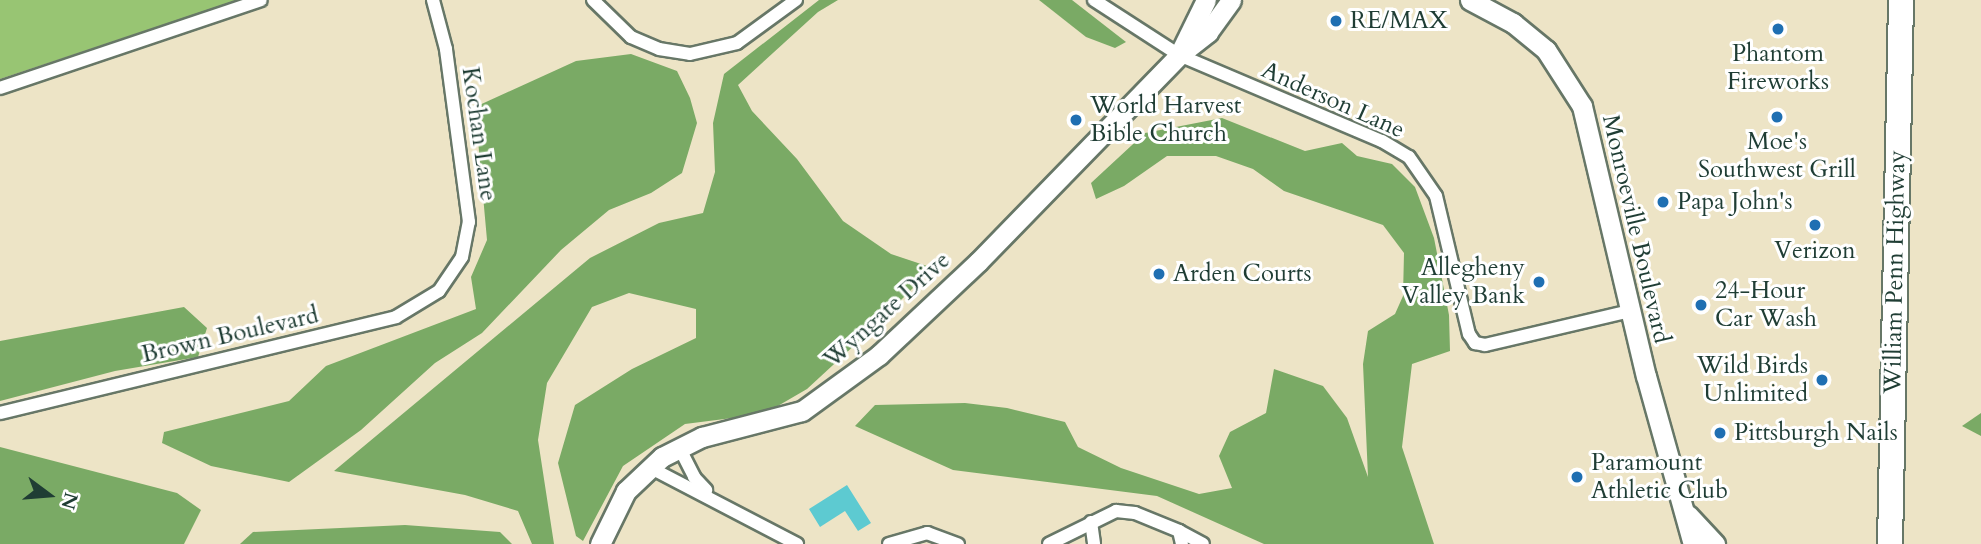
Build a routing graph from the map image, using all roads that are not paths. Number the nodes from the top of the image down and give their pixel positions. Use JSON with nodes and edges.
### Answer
{"nodes":[{"id":1,"x":261,"y":0,"type":"edge"},
{"id":2,"x":433,"y":0,"type":"edge"},
{"id":3,"x":593,"y":0,"type":"edge"},
{"id":4,"x":796,"y":0,"type":"edge"},
{"id":5,"x":1094,"y":0,"type":"edge"},
{"id":6,"x":1206,"y":0,"type":"edge"},
{"id":7,"x":1231,"y":0,"type":"edge"},
{"id":8,"x":1470,"y":0,"type":"edge"},
{"id":9,"x":1901,"y":0,"type":"edge"},
{"id":10,"x":1179,"y":55,"type":"junction"},
{"id":11,"x":0,"y":88,"type":"edge"},
{"id":12,"x":455,"y":272,"type":"joint"},
{"id":13,"x":1630,"y":311,"type":"junction"},
{"id":14,"x":0,"y":413,"type":"edge"},
{"id":15,"x":679,"y":447,"type":"junction"},
{"id":16,"x":649,"y":467,"type":"junction"},
{"id":17,"x":714,"y":498,"type":"junction"},
{"id":18,"x":1091,"y":522,"type":"junction"},
{"id":19,"x":1180,"y":538,"type":"edge"},
{"id":20,"x":1705,"y":540,"type":"edge"},
{"id":21,"x":600,"y":544,"type":"edge"},
{"id":22,"x":797,"y":544,"type":"edge"},
{"id":23,"x":889,"y":544,"type":"edge"},
{"id":24,"x":958,"y":544,"type":"edge"},
{"id":25,"x":1049,"y":544,"type":"edge"},
{"id":26,"x":1094,"y":544,"type":"edge"},
{"id":27,"x":1203,"y":544,"type":"edge"},
{"id":28,"x":1723,"y":544,"type":"edge"},
{"id":29,"x":1890,"y":544,"type":"edge"}],
"edges":[{"from":1,"to":11,"type":"street"},
{"from":2,"to":12,"type":"street","name":"Kochan Lane"},
{"from":3,"to":4,"type":"street"},
{"from":5,"to":10,"type":"street"},
{"from":6,"to":10,"type":"street","name":"Wyngate Drive"},
{"from":7,"to":10,"type":"street","name":"Wyngate Drive"},
{"from":8,"to":13,"type":"street","name":"Monroeville Boulevard"},
{"from":9,"to":29,"type":"highway","name":"William Penn Highway"},
{"from":10,"to":13,"type":"street","name":"Anderson Lane"},
{"from":10,"to":15,"type":"street","name":"Wyngate Drive"},
{"from":12,"to":14,"type":"street","name":"Brown Boulevard"},
{"from":13,"to":20,"type":"street","name":"Monroeville Boulevard"},
{"from":15,"to":16,"type":"street","name":"Wyngate Drive"},
{"from":15,"to":17,"type":"street"},
{"from":16,"to":17,"type":"street"},
{"from":16,"to":21,"type":"street","name":"Wyngate Drive"},
{"from":17,"to":22,"type":"street"},
{"from":18,"to":19,"type":"street"},
{"from":18,"to":25,"type":"street"},
{"from":18,"to":26,"type":"street"},
{"from":19,"to":27,"type":"street"},
{"from":20,"to":28,"type":"street","name":"Monroeville Boulevard"},
{"from":23,"to":24,"type":"street"}]}
